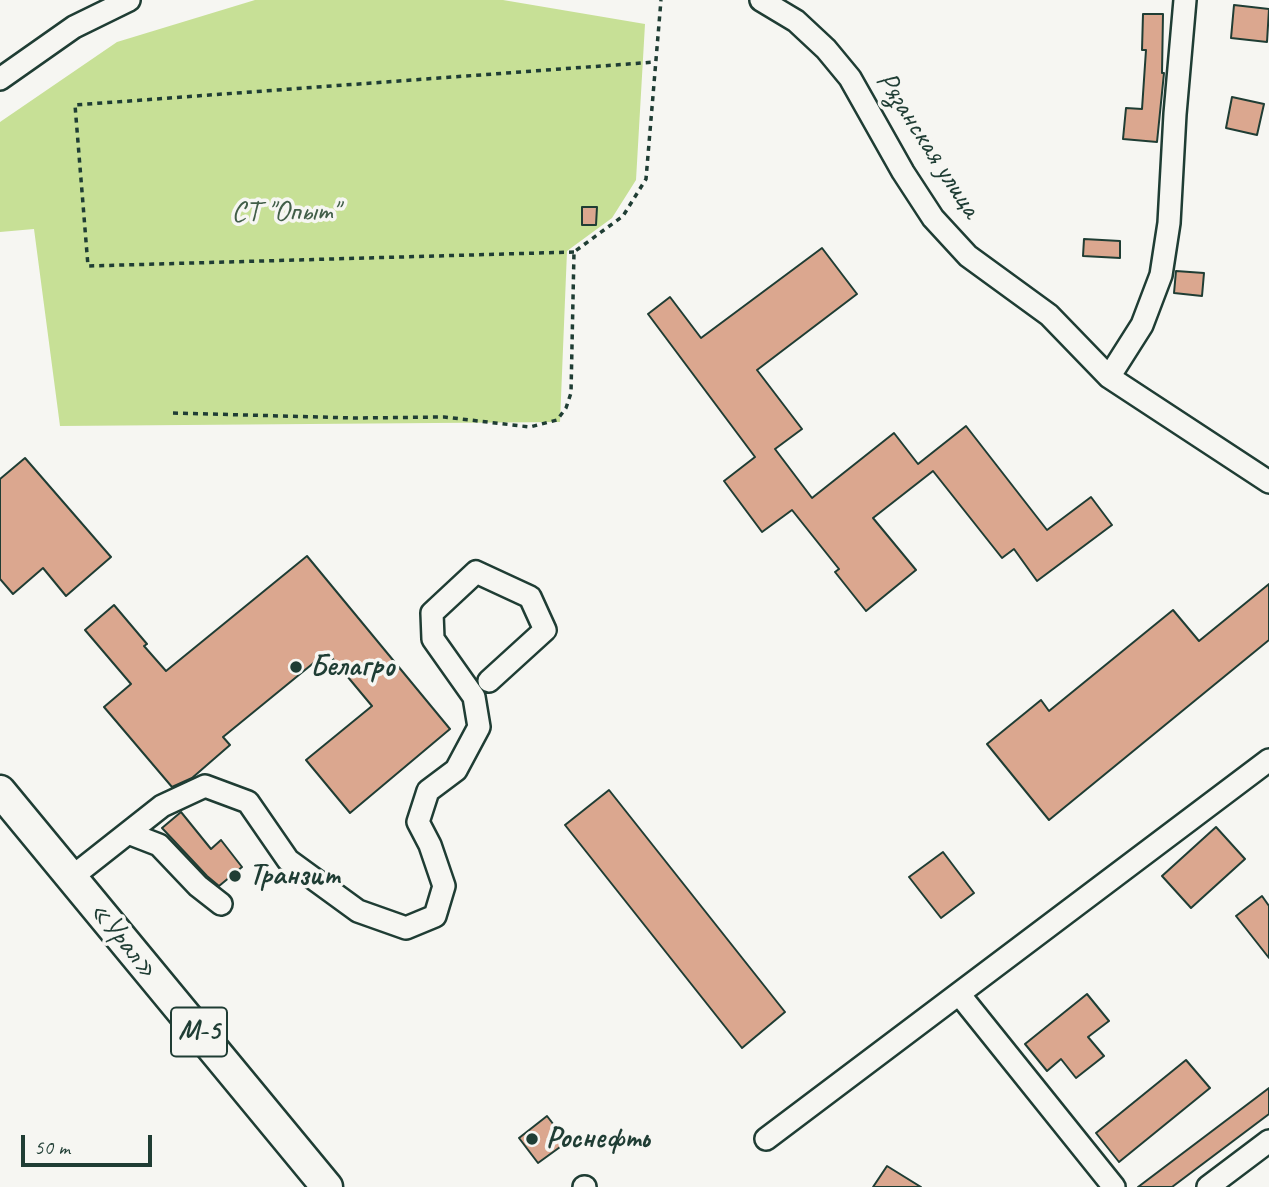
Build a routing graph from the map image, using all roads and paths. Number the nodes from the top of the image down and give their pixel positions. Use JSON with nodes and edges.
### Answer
{"nodes":[{"id":1,"x":129,"y":0,"type":"edge"},
{"id":2,"x":660,"y":0,"type":"edge"},
{"id":3,"x":761,"y":0,"type":"edge"},
{"id":4,"x":1185,"y":0,"type":"edge"},
{"id":5,"x":656,"y":62,"type":"junction"},
{"id":6,"x":0,"y":79,"type":"edge"},
{"id":7,"x":574,"y":252,"type":"junction"},
{"id":8,"x":1109,"y":377,"type":"junction"},
{"id":9,"x":173,"y":413,"type":"dead end"},
{"id":10,"x":1269,"y":482,"type":"edge"},
{"id":11,"x":489,"y":681,"type":"dead end"},
{"id":12,"x":1269,"y":760,"type":"edge"},
{"id":13,"x":0,"y":791,"type":"edge"},
{"id":14,"x":128,"y":833,"type":"junction"},
{"id":15,"x":72,"y":877,"type":"junction"},
{"id":16,"x":221,"y":904,"type":"dead end"},
{"id":17,"x":959,"y":994,"type":"junction"},
{"id":18,"x":766,"y":1139,"type":"dead end"},
{"id":19,"x":1269,"y":1141,"type":"edge"},
{"id":20,"x":327,"y":1187,"type":"edge"},
{"id":21,"x":1114,"y":1187,"type":"edge"},
{"id":22,"x":1208,"y":1187,"type":"edge"}],
"edges":[{"from":1,"to":6,"type":"street"},
{"from":2,"to":5,"type":"path"},
{"from":3,"to":8,"type":"street","name":"Рязанская улица"},
{"from":4,"to":8,"type":"street"},
{"from":5,"to":7,"type":"path"},
{"from":5,"to":7,"type":"path"},
{"from":7,"to":9,"type":"path"},
{"from":8,"to":10,"type":"street","name":"Рязанская улица"},
{"from":11,"to":14,"type":"street"},
{"from":12,"to":17,"type":"street"},
{"from":13,"to":15,"type":"highway","name":"«Урал»","number":"М-5"},
{"from":14,"to":15,"type":"street"},
{"from":14,"to":16,"type":"street"},
{"from":15,"to":20,"type":"highway","name":"«Урал»","number":"М-5"},
{"from":17,"to":18,"type":"street"},
{"from":17,"to":21,"type":"street"},
{"from":19,"to":22,"type":"street"}]}
